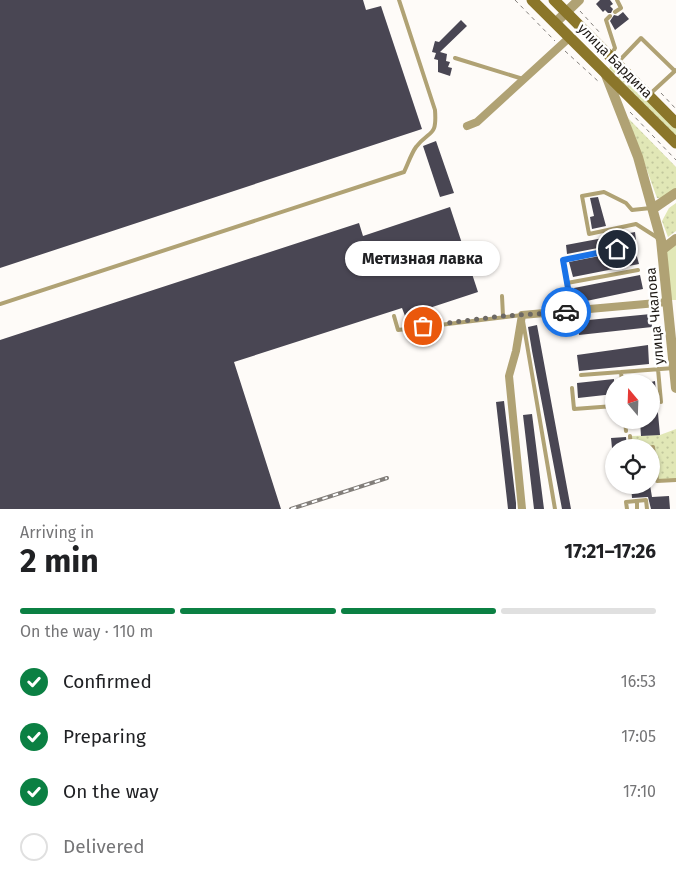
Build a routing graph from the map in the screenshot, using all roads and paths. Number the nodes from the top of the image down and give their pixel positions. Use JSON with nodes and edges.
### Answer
{"nodes":[{"id":1,"x":399,"y":0,"type":"edge"},
{"id":2,"x":515,"y":0,"type":"edge"},
{"id":3,"x":532,"y":0,"type":"edge"},
{"id":4,"x":554,"y":0,"type":"edge"},
{"id":5,"x":579,"y":0,"type":"edge"},
{"id":6,"x":617,"y":0,"type":"edge"},
{"id":7,"x":566,"y":12,"type":"junction"},
{"id":8,"x":615,"y":12,"type":"dead end"},
{"id":9,"x":610,"y":16,"type":"dead end"},
{"id":10,"x":555,"y":23,"type":"junction"},
{"id":11,"x":570,"y":37,"type":"junction"},
{"id":12,"x":560,"y":47,"type":"junction"},
{"id":13,"x":455,"y":58,"type":"dead end"},
{"id":14,"x":613,"y":60,"type":"junction"},
{"id":15,"x":676,"y":70,"type":"edge"},
{"id":16,"x":605,"y":72,"type":"junction"},
{"id":17,"x":523,"y":79,"type":"junction"},
{"id":18,"x":648,"y":95,"type":"junction"},
{"id":19,"x":676,"y":123,"type":"edge"},
{"id":20,"x":467,"y":126,"type":"dead end"},
{"id":21,"x":676,"y":143,"type":"edge"},
{"id":22,"x":676,"y":193,"type":"edge"},
{"id":23,"x":654,"y":208,"type":"junction"},
{"id":24,"x":676,"y":239,"type":"edge"},
{"id":25,"x":662,"y":244,"type":"junction"},
{"id":26,"x":635,"y":245,"type":"dead end"},
{"id":27,"x":638,"y":270,"type":"dead end"},
{"id":28,"x":567,"y":283,"type":"junction"},
{"id":29,"x":502,"y":296,"type":"dead end"},
{"id":30,"x":672,"y":301,"type":"edge"},
{"id":31,"x":0,"y":304,"type":"edge"},
{"id":32,"x":572,"y":311,"type":"junction"},
{"id":33,"x":522,"y":315,"type":"junction"},
{"id":34,"x":394,"y":316,"type":"dead end"},
{"id":35,"x":503,"y":316,"type":"junction"},
{"id":36,"x":674,"y":368,"type":"junction"},
{"id":37,"x":658,"y":369,"type":"junction"},
{"id":38,"x":621,"y":372,"type":"joint"},
{"id":39,"x":581,"y":375,"type":"dead end"},
{"id":40,"x":572,"y":388,"type":"dead end"},
{"id":41,"x":676,"y":388,"type":"edge"},
{"id":42,"x":661,"y":402,"type":"dead end"},
{"id":43,"x":605,"y":407,"type":"edge"},
{"id":44,"x":630,"y":436,"type":"dead end"},
{"id":45,"x":630,"y":439,"type":"edge"},
{"id":46,"x":676,"y":480,"type":"edge"},
{"id":47,"x":660,"y":481,"type":"edge"},
{"id":48,"x":637,"y":501,"type":"junction"},
{"id":49,"x":522,"y":509,"type":"edge"},
{"id":50,"x":555,"y":509,"type":"edge"},
{"id":51,"x":627,"y":509,"type":"edge"},
{"id":52,"x":637,"y":509,"type":"edge"},
{"id":53,"x":647,"y":509,"type":"edge"}],
"edges":[{"from":1,"to":31,"type":"lane"},
{"from":2,"to":12,"type":"path"},
{"from":3,"to":10,"type":"main road","name":"улица Бардина"},
{"from":4,"to":7,"type":"main road","name":"улица Бардина"},
{"from":5,"to":7,"type":"street"},
{"from":6,"to":8,"type":"lane"},
{"from":7,"to":10,"type":"street"},
{"from":7,"to":14,"type":"main road","name":"улица Бардина"},
{"from":9,"to":14,"type":"lane"},
{"from":10,"to":11,"type":"main road","name":"улица Бардина"},
{"from":11,"to":12,"type":"street"},
{"from":11,"to":16,"type":"main road","name":"улица Бардина"},
{"from":12,"to":17,"type":"street"},
{"from":13,"to":17,"type":"lane"},
{"from":14,"to":15,"type":"lane"},
{"from":14,"to":18,"type":"main road","name":"улица Бардина"},
{"from":15,"to":18,"type":"lane"},
{"from":16,"to":21,"type":"main road","name":"улица Бардина"},
{"from":16,"to":23,"type":"street","name":"улица Чкалова"},
{"from":17,"to":20,"type":"street"},
{"from":18,"to":19,"type":"main road","name":"улица Бардина"},
{"from":22,"to":23,"type":"street"},
{"from":23,"to":25,"type":"street","name":"улица Чкалова"},
{"from":23,"to":25,"type":"lane"},
{"from":24,"to":25,"type":"street"},
{"from":25,"to":30,"type":"street","name":"улица Чкалова"},
{"from":26,"to":28,"type":"lane"},
{"from":27,"to":28,"type":"lane"},
{"from":28,"to":32,"type":"lane"},
{"from":29,"to":35,"type":"lane"},
{"from":30,"to":32,"type":"street"},
{"from":30,"to":36,"type":"street","name":"улица Чкалова"},
{"from":32,"to":33,"type":"street"},
{"from":33,"to":35,"type":"lane"},
{"from":33,"to":49,"type":"street"},
{"from":33,"to":50,"type":"lane"},
{"from":34,"to":35,"type":"lane"},
{"from":36,"to":37,"type":"lane"},
{"from":36,"to":41,"type":"street","name":"улица Чкалова"},
{"from":37,"to":38,"type":"lane"},
{"from":37,"to":42,"type":"lane"},
{"from":38,"to":39,"type":"lane"},
{"from":40,"to":43,"type":"lane"},
{"from":44,"to":45,"type":"lane"},
{"from":46,"to":47,"type":"lane"},
{"from":48,"to":51,"type":"lane"},
{"from":48,"to":52,"type":"lane"},
{"from":48,"to":53,"type":"lane"}]}
